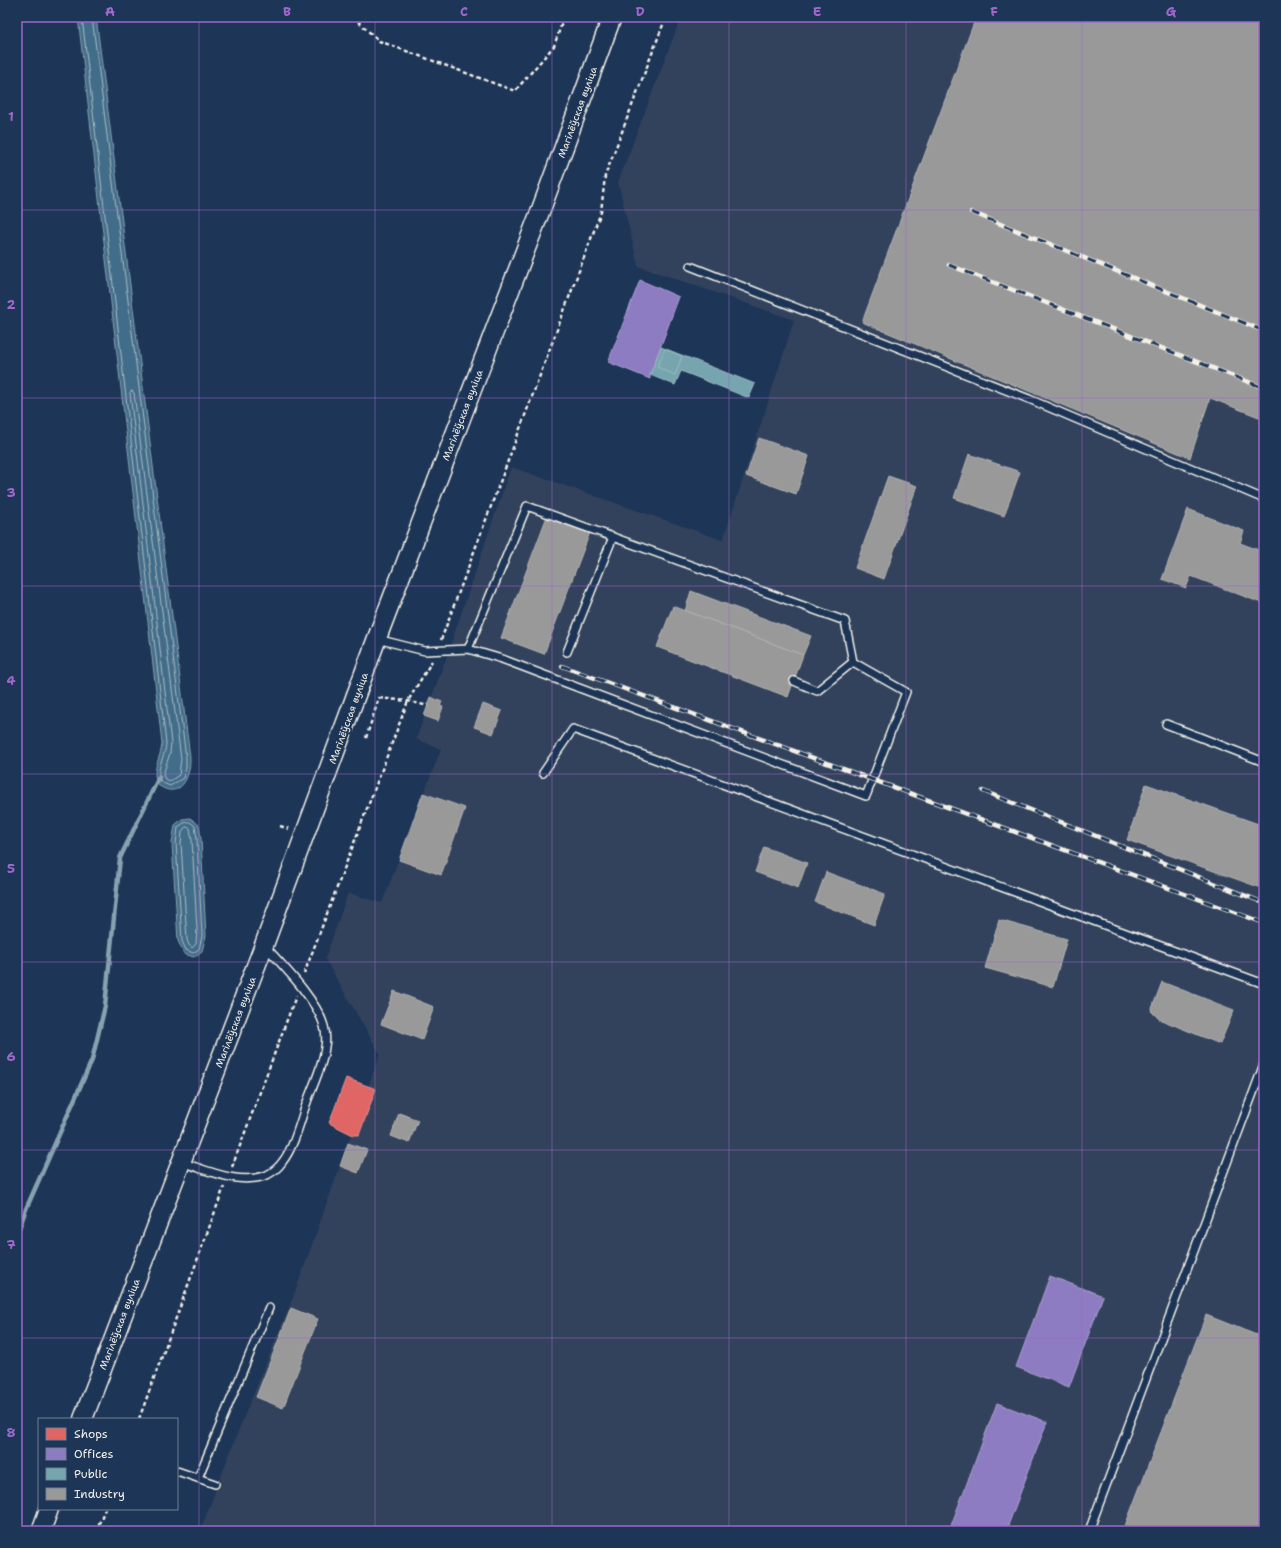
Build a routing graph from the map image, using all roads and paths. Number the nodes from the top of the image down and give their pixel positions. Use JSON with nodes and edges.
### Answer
{"nodes":[{"id":1,"x":353,"y":17,"type":"edge"},
{"id":2,"x":564,"y":17,"type":"edge"},
{"id":3,"x":612,"y":17,"type":"edge"},
{"id":4,"x":666,"y":17,"type":"edge"},
{"id":5,"x":690,"y":266,"type":"dead end"},
{"id":6,"x":1264,"y":499,"type":"edge"},
{"id":7,"x":613,"y":537,"type":"junction"},
{"id":8,"x":377,"y":638,"type":"junction"},
{"id":9,"x":438,"y":649,"type":"junction"},
{"id":10,"x":468,"y":649,"type":"junction"},
{"id":11,"x":567,"y":652,"type":"dead end"},
{"id":12,"x":853,"y":662,"type":"junction"},
{"id":13,"x":794,"y":681,"type":"dead end"},
{"id":14,"x":408,"y":701,"type":"junction"},
{"id":15,"x":428,"y":706,"type":"dead end"},
{"id":16,"x":1166,"y":724,"type":"dead end"},
{"id":17,"x":366,"y":738,"type":"dead end"},
{"id":18,"x":1264,"y":762,"type":"edge"},
{"id":19,"x":543,"y":773,"type":"dead end"},
{"id":20,"x":264,"y":945,"type":"junction"},
{"id":21,"x":1264,"y":984,"type":"edge"},
{"id":22,"x":299,"y":986,"type":"junction"},
{"id":23,"x":1264,"y":1064,"type":"edge"},
{"id":24,"x":181,"y":1162,"type":"junction"},
{"id":25,"x":228,"y":1177,"type":"junction"},
{"id":26,"x":269,"y":1308,"type":"dead end"},
{"id":27,"x":83,"y":1418,"type":"edge"},
{"id":28,"x":139,"y":1418,"type":"edge"},
{"id":29,"x":178,"y":1471,"type":"edge"},
{"id":30,"x":198,"y":1478,"type":"junction"},
{"id":31,"x":215,"y":1484,"type":"dead end"},
{"id":32,"x":49,"y":1510,"type":"edge"},
{"id":33,"x":105,"y":1510,"type":"edge"},
{"id":34,"x":42,"y":1531,"type":"edge"},
{"id":35,"x":96,"y":1531,"type":"edge"},
{"id":36,"x":1089,"y":1531,"type":"edge"}],
"edges":[{"from":1,"to":2,"type":"path"},
{"from":3,"to":8,"type":"street","name":"Магілёўская вуліца"},
{"from":4,"to":9,"type":"path"},
{"from":5,"to":6,"type":"lane"},
{"from":7,"to":10,"type":"lane"},
{"from":7,"to":11,"type":"lane"},
{"from":7,"to":12,"type":"lane"},
{"from":8,"to":9,"type":"lane"},
{"from":8,"to":20,"type":"street","name":"Магілёўская вуліца"},
{"from":9,"to":10,"type":"lane"},
{"from":9,"to":14,"type":"path"},
{"from":10,"to":12,"type":"lane"},
{"from":12,"to":13,"type":"lane"},
{"from":14,"to":15,"type":"path"},
{"from":14,"to":17,"type":"path"},
{"from":14,"to":22,"type":"path"},
{"from":16,"to":18,"type":"lane"},
{"from":19,"to":21,"type":"lane"},
{"from":20,"to":22,"type":"lane"},
{"from":20,"to":24,"type":"street","name":"Магілёўская вуліца"},
{"from":22,"to":25,"type":"path"},
{"from":22,"to":25,"type":"lane"},
{"from":23,"to":36,"type":"lane"},
{"from":24,"to":25,"type":"lane"},
{"from":24,"to":27,"type":"street","name":"Магілёўская вуліца"},
{"from":25,"to":28,"type":"path"},
{"from":26,"to":30,"type":"lane"},
{"from":29,"to":30,"type":"lane"},
{"from":30,"to":31,"type":"lane"},
{"from":32,"to":34,"type":"street"},
{"from":33,"to":35,"type":"path"}]}
